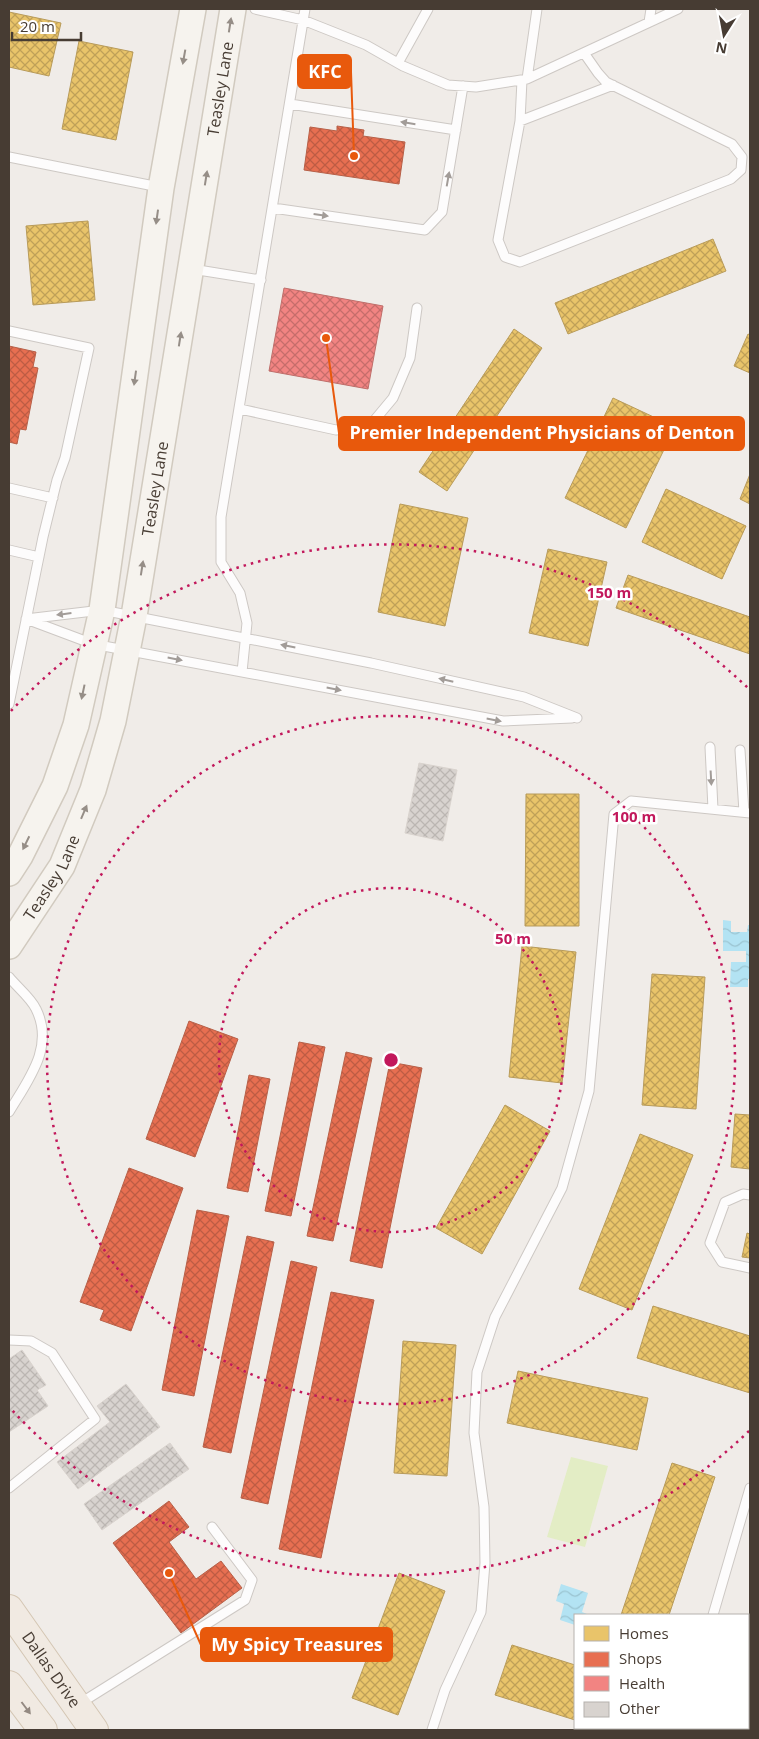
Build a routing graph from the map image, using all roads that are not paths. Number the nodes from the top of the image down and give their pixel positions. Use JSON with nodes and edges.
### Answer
{"nodes":[{"id":1,"x":193,"y":9,"type":"edge"},
{"id":2,"x":233,"y":9,"type":"edge"},
{"id":3,"x":255,"y":9,"type":"edge"},
{"id":4,"x":305,"y":9,"type":"edge"},
{"id":5,"x":428,"y":9,"type":"edge"},
{"id":6,"x":538,"y":9,"type":"edge"},
{"id":7,"x":651,"y":9,"type":"edge"},
{"id":8,"x":678,"y":9,"type":"edge"},
{"id":9,"x":303,"y":20,"type":"junction"},
{"id":10,"x":650,"y":22,"type":"junction"},
{"id":11,"x":584,"y":53,"type":"junction"},
{"id":12,"x":398,"y":63,"type":"junction"},
{"id":13,"x":524,"y":79,"type":"junction"},
{"id":14,"x":613,"y":85,"type":"junction"},
{"id":15,"x":463,"y":86,"type":"junction"},
{"id":16,"x":290,"y":104,"type":"junction"},
{"id":17,"x":520,"y":121,"type":"junction"},
{"id":18,"x":456,"y":130,"type":"junction"},
{"id":19,"x":9,"y":157,"type":"edge"},
{"id":20,"x":162,"y":188,"type":"junction"},
{"id":21,"x":273,"y":208,"type":"junction"},
{"id":22,"x":192,"y":269,"type":"junction"},
{"id":23,"x":261,"y":280,"type":"junction"},
{"id":24,"x":417,"y":308,"type":"dead end"},
{"id":25,"x":9,"y":331,"type":"edge"},
{"id":26,"x":240,"y":409,"type":"junction"},
{"id":27,"x":9,"y":488,"type":"edge"},
{"id":28,"x":53,"y":498,"type":"junction"},
{"id":29,"x":9,"y":550,"type":"edge"},
{"id":30,"x":39,"y":557,"type":"junction"},
{"id":31,"x":102,"y":610,"type":"junction"},
{"id":32,"x":134,"y":616,"type":"junction"},
{"id":33,"x":26,"y":619,"type":"junction"},
{"id":34,"x":247,"y":638,"type":"junction"},
{"id":35,"x":93,"y":644,"type":"junction"},
{"id":36,"x":127,"y":650,"type":"junction"},
{"id":37,"x":242,"y":672,"type":"junction"},
{"id":38,"x":9,"y":704,"type":"edge"},
{"id":39,"x":710,"y":747,"type":"dead end"},
{"id":40,"x":740,"y":750,"type":"dead end"},
{"id":41,"x":713,"y":809,"type":"junction"},
{"id":42,"x":747,"y":812,"type":"edge"},
{"id":43,"x":9,"y":873,"type":"edge"},
{"id":44,"x":9,"y":946,"type":"edge"},
{"id":45,"x":9,"y":978,"type":"edge"},
{"id":46,"x":9,"y":1112,"type":"edge"},
{"id":47,"x":750,"y":1195,"type":"edge"},
{"id":48,"x":750,"y":1268,"type":"edge"},
{"id":49,"x":9,"y":1340,"type":"edge"},
{"id":50,"x":9,"y":1488,"type":"edge"},
{"id":51,"x":750,"y":1488,"type":"edge"},
{"id":52,"x":212,"y":1527,"type":"dead end"},
{"id":53,"x":9,"y":1609,"type":"edge"},
{"id":54,"x":713,"y":1614,"type":"edge"},
{"id":55,"x":44,"y":1659,"type":"junction"},
{"id":56,"x":9,"y":1685,"type":"edge"},
{"id":57,"x":77,"y":1706,"type":"junction"},
{"id":58,"x":43,"y":1730,"type":"edge"},
{"id":59,"x":94,"y":1730,"type":"edge"},
{"id":60,"x":432,"y":1730,"type":"edge"}],
"edges":[{"from":1,"to":20,"type":"main road","one_way":true},
{"from":22,"to":2,"type":"main road","name":"Teasley Lane","one_way":true},
{"from":3,"to":9,"type":"lane"},
{"from":4,"to":9,"type":"lane"},
{"from":5,"to":12,"type":"lane"},
{"from":6,"to":13,"type":"lane"},
{"from":7,"to":10,"type":"lane"},
{"from":8,"to":10,"type":"lane"},
{"from":9,"to":12,"type":"lane"},
{"from":9,"to":16,"type":"lane"},
{"from":10,"to":11,"type":"lane"},
{"from":11,"to":13,"type":"lane"},
{"from":11,"to":14,"type":"lane"},
{"from":12,"to":15,"type":"lane"},
{"from":13,"to":15,"type":"lane"},
{"from":13,"to":17,"type":"lane"},
{"from":14,"to":17,"type":"lane"},
{"from":14,"to":17,"type":"lane"},
{"from":15,"to":18,"type":"lane"},
{"from":18,"to":16,"type":"lane","one_way":true},
{"from":16,"to":21,"type":"lane"},
{"from":21,"to":18,"type":"lane","one_way":true},
{"from":19,"to":20,"type":"lane"},
{"from":20,"to":31,"type":"main road","one_way":true},
{"from":21,"to":23,"type":"lane"},
{"from":22,"to":23,"type":"lane"},
{"from":32,"to":22,"type":"main road","name":"Teasley Lane","one_way":true},
{"from":23,"to":26,"type":"lane"},
{"from":24,"to":26,"type":"lane"},
{"from":25,"to":28,"type":"lane"},
{"from":26,"to":34,"type":"lane"},
{"from":27,"to":28,"type":"lane"},
{"from":28,"to":30,"type":"lane"},
{"from":29,"to":30,"type":"lane"},
{"from":30,"to":33,"type":"lane"},
{"from":31,"to":32,"type":"lane"},
{"from":31,"to":33,"type":"lane","one_way":true},
{"from":31,"to":35,"type":"main road"},
{"from":32,"to":34,"type":"lane"},
{"from":32,"to":36,"type":"main road","name":"Teasley Lane"},
{"from":33,"to":35,"type":"lane"},
{"from":33,"to":38,"type":"lane"},
{"from":34,"to":37,"type":"lane"},
{"from":37,"to":34,"type":"lane","one_way":true},
{"from":35,"to":36,"type":"lane"},
{"from":35,"to":43,"type":"main road","one_way":true},
{"from":36,"to":37,"type":"lane","one_way":true},
{"from":44,"to":36,"type":"main road","name":"Teasley Lane","one_way":true},
{"from":39,"to":41,"type":"lane","one_way":true},
{"from":40,"to":42,"type":"lane"},
{"from":41,"to":42,"type":"lane"},
{"from":41,"to":60,"type":"lane"},
{"from":45,"to":46,"type":"lane"},
{"from":47,"to":48,"type":"lane"},
{"from":49,"to":50,"type":"lane"},
{"from":51,"to":54,"type":"lane"},
{"from":52,"to":57,"type":"lane"},
{"from":53,"to":55,"type":"main road","name":"Dallas Drive"},
{"from":55,"to":56,"type":"main road"},
{"from":55,"to":57,"type":"main road","name":"Dallas Drive"},
{"from":56,"to":58,"type":"main road","one_way":true},
{"from":57,"to":59,"type":"main road","name":"Dallas Drive"}]}
